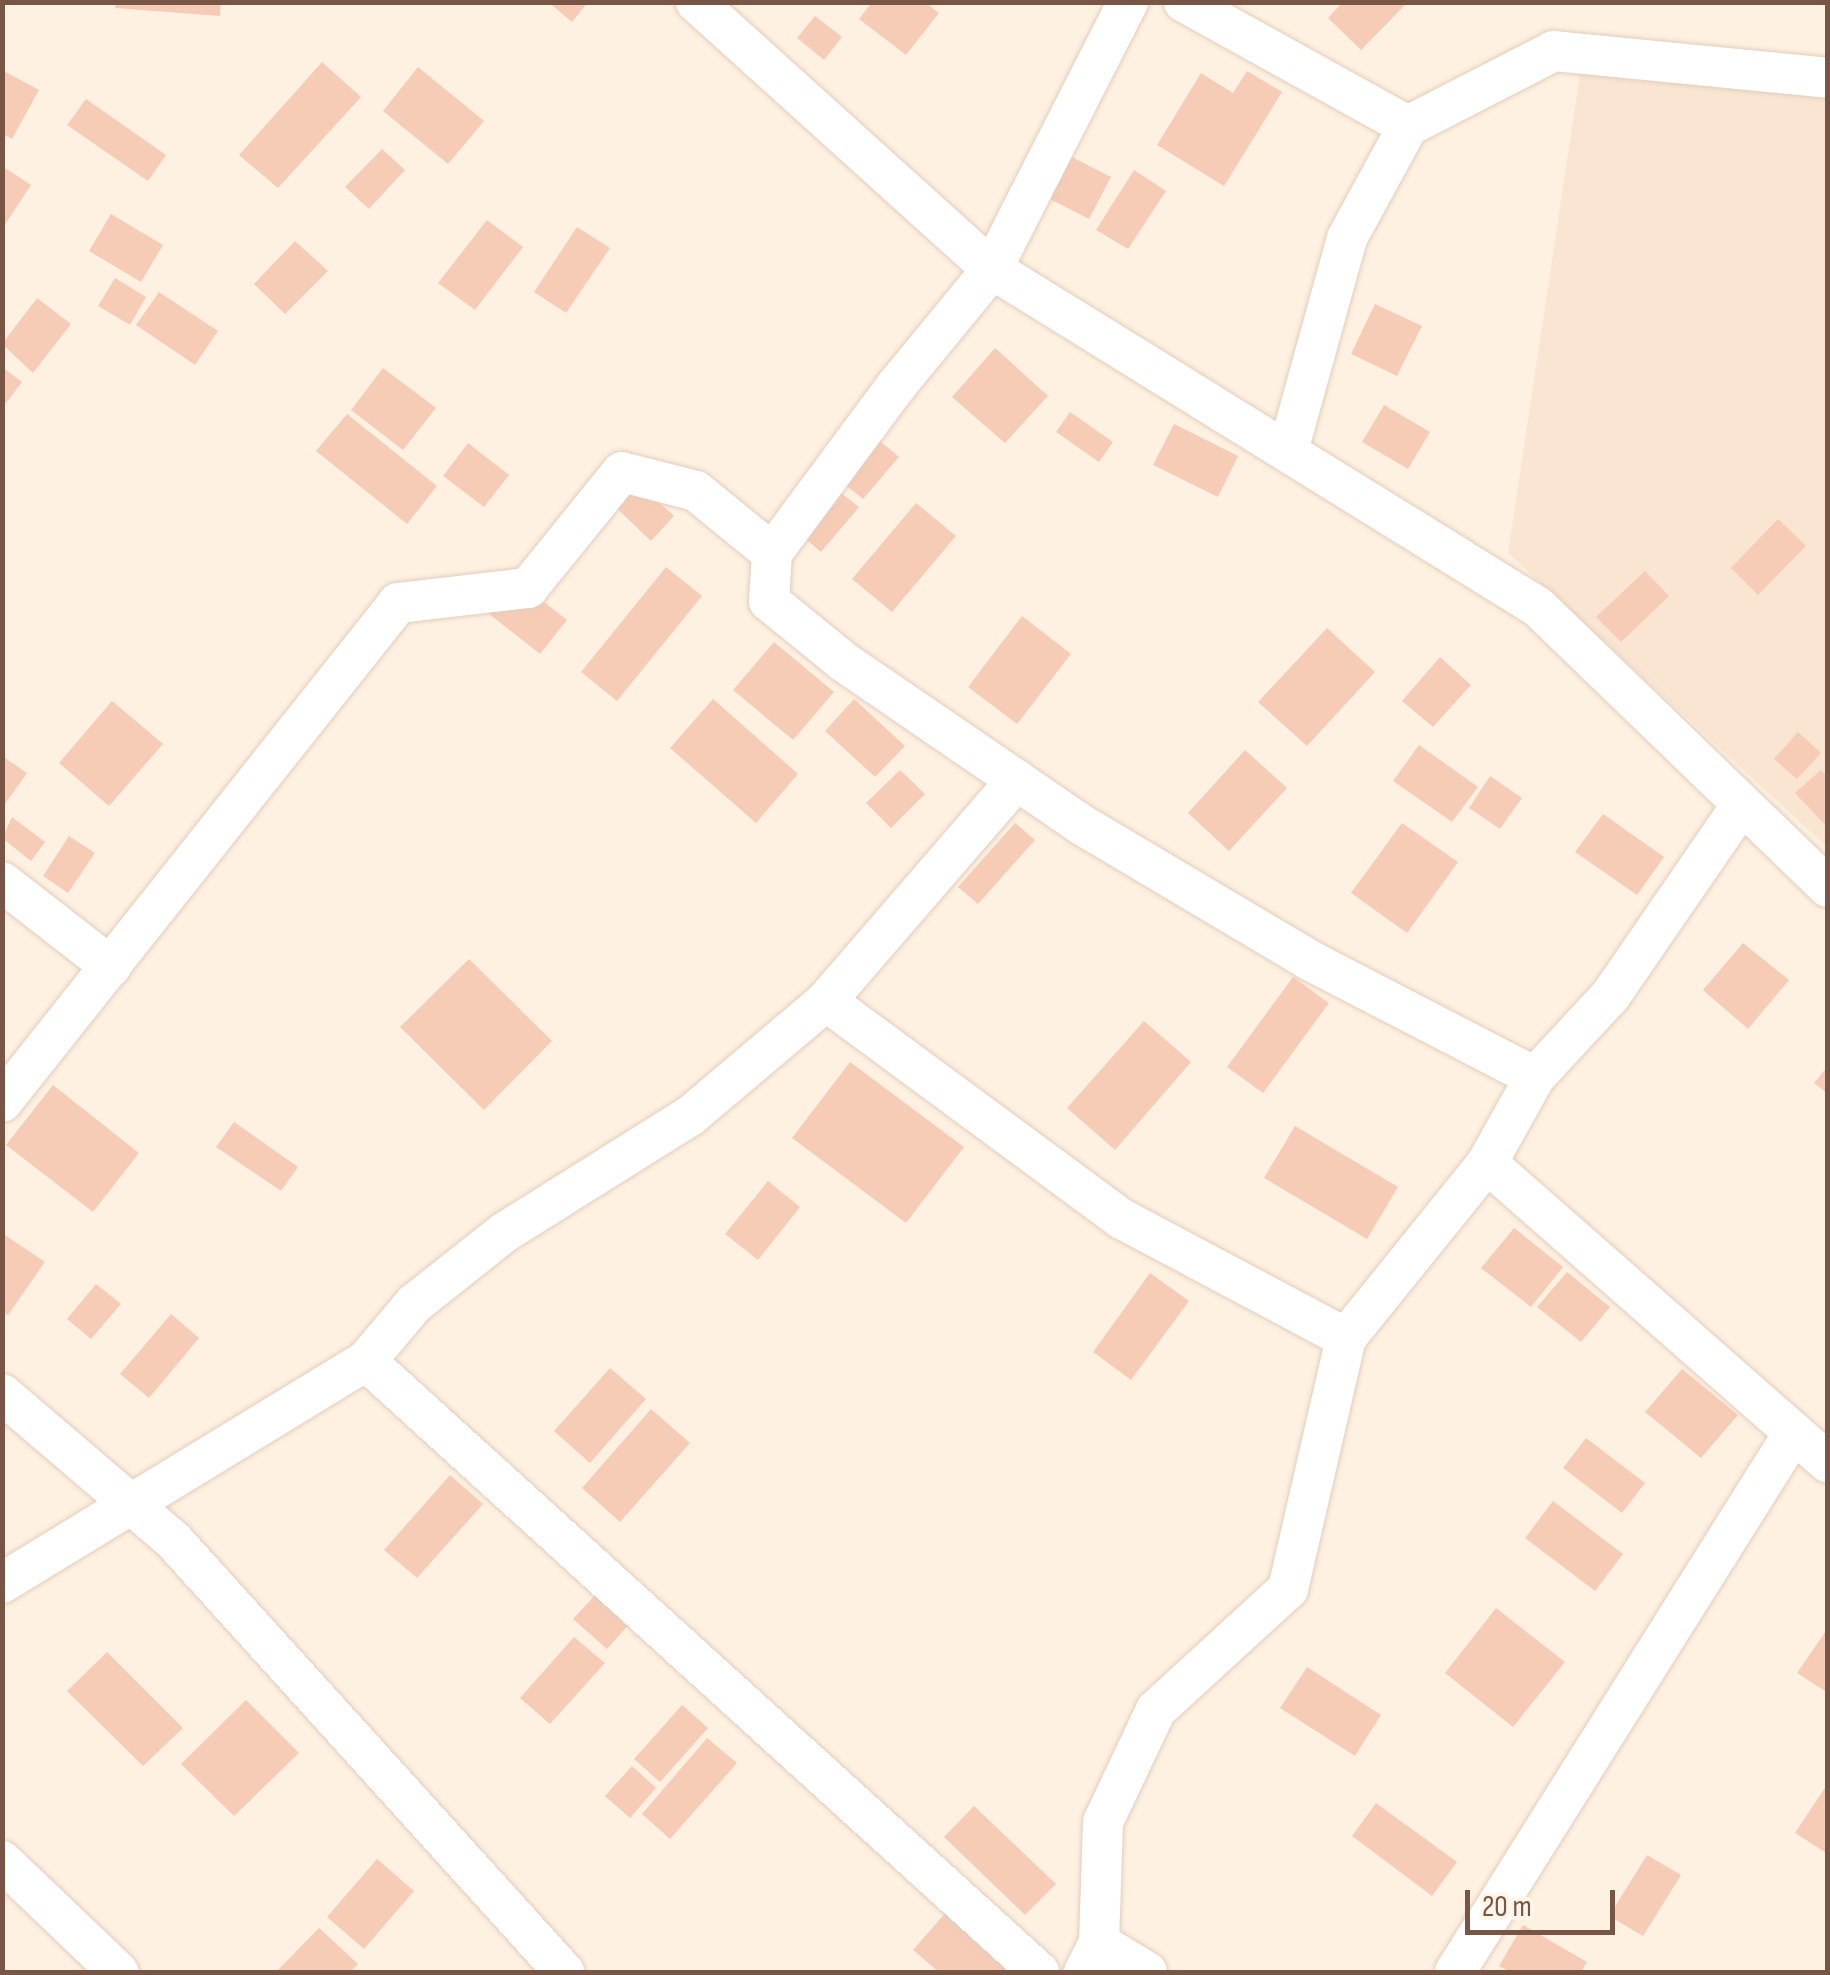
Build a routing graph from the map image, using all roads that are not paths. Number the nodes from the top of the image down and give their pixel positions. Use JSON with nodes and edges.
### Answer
{"nodes":[{"id":1,"x":696,"y":2,"type":"edge"},
{"id":2,"x":1128,"y":2,"type":"edge"},
{"id":3,"x":1184,"y":2,"type":"edge"},
{"id":4,"x":1826,"y":79,"type":"edge"},
{"id":5,"x":1408,"y":126,"type":"junction"},
{"id":6,"x":992,"y":269,"type":"junction"},
{"id":7,"x":1288,"y":451,"type":"junction"},
{"id":8,"x":772,"y":554,"type":"junction"},
{"id":9,"x":1017,"y":780,"type":"junction"},
{"id":10,"x":1742,"y":806,"type":"junction"},
{"id":11,"x":2,"y":882,"type":"edge"},
{"id":12,"x":1828,"y":887,"type":"edge"},
{"id":13,"x":112,"y":967,"type":"junction"},
{"id":14,"x":826,"y":1001,"type":"junction"},
{"id":15,"x":1535,"y":1078,"type":"junction"},
{"id":16,"x":2,"y":1102,"type":"edge"},
{"id":17,"x":1487,"y":1163,"type":"junction"},
{"id":18,"x":1346,"y":1338,"type":"junction"},
{"id":19,"x":366,"y":1362,"type":"junction"},
{"id":20,"x":2,"y":1394,"type":"edge"},
{"id":21,"x":1793,"y":1434,"type":"junction"},
{"id":22,"x":1828,"y":1463,"type":"edge"},
{"id":23,"x":128,"y":1505,"type":"junction"},
{"id":24,"x":2,"y":1584,"type":"edge"},
{"id":25,"x":2,"y":1860,"type":"edge"},
{"id":26,"x":1092,"y":1958,"type":"edge"},
{"id":27,"x":118,"y":1972,"type":"edge"},
{"id":28,"x":564,"y":1972,"type":"edge"},
{"id":29,"x":1039,"y":1972,"type":"edge"},
{"id":30,"x":1146,"y":1972,"type":"edge"},
{"id":31,"x":1455,"y":1972,"type":"edge"}],
"edges":[{"from":1,"to":6,"type":"street"},
{"from":2,"to":6,"type":"street"},
{"from":3,"to":5,"type":"street"},
{"from":4,"to":5,"type":"street"},
{"from":5,"to":7,"type":"street"},
{"from":6,"to":7,"type":"street"},
{"from":6,"to":8,"type":"street"},
{"from":7,"to":10,"type":"street"},
{"from":8,"to":9,"type":"street"},
{"from":8,"to":13,"type":"street"},
{"from":9,"to":14,"type":"street"},
{"from":9,"to":15,"type":"street"},
{"from":10,"to":12,"type":"street"},
{"from":10,"to":15,"type":"street"},
{"from":11,"to":13,"type":"street"},
{"from":13,"to":16,"type":"street"},
{"from":14,"to":18,"type":"street"},
{"from":14,"to":19,"type":"street"},
{"from":15,"to":17,"type":"street"},
{"from":17,"to":18,"type":"street"},
{"from":17,"to":21,"type":"street"},
{"from":18,"to":26,"type":"street"},
{"from":19,"to":23,"type":"street"},
{"from":19,"to":29,"type":"street"},
{"from":20,"to":23,"type":"street"},
{"from":21,"to":22,"type":"street"},
{"from":21,"to":31,"type":"street"},
{"from":23,"to":24,"type":"street"},
{"from":23,"to":28,"type":"street"},
{"from":25,"to":27,"type":"street"},
{"from":26,"to":30,"type":"street"}]}
